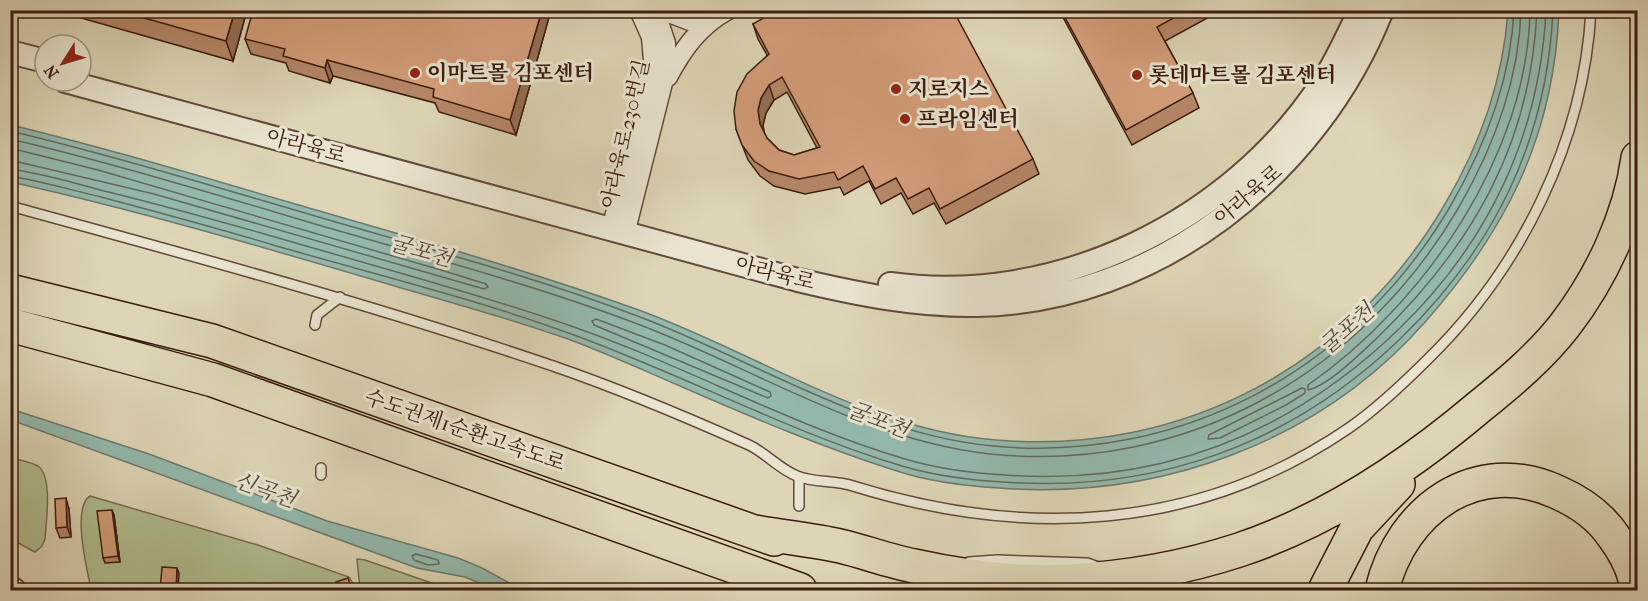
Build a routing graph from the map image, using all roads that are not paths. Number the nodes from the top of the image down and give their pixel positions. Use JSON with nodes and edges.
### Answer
{"nodes":[{"id":1,"x":639,"y":10,"type":"edge"},
{"id":2,"x":655,"y":10,"type":"edge"},
{"id":3,"x":661,"y":10,"type":"edge"},
{"id":4,"x":728,"y":10,"type":"edge"},
{"id":5,"x":1360,"y":10,"type":"edge"},
{"id":6,"x":1382,"y":10,"type":"edge"},
{"id":7,"x":1591,"y":10,"type":"edge"},
{"id":8,"x":711,"y":20,"type":"junction"},
{"id":9,"x":10,"y":52,"type":"edge"},
{"id":10,"x":33,"y":58,"type":"edge"},
{"id":11,"x":10,"y":67,"type":"edge"},
{"id":12,"x":33,"y":73,"type":"edge"},
{"id":13,"x":93,"y":74,"type":"edge"},
{"id":14,"x":664,"y":83,"type":"junction"},
{"id":15,"x":93,"y":88,"type":"edge"},
{"id":16,"x":1638,"y":158,"type":"edge"},
{"id":17,"x":10,"y":206,"type":"edge"},
{"id":18,"x":620,"y":225,"type":"junction"},
{"id":19,"x":10,"y":291,"type":"edge"},
{"id":20,"x":340,"y":297,"type":"junction"},
{"id":21,"x":10,"y":325,"type":"edge"},
{"id":22,"x":315,"y":325,"type":"dead end"},
{"id":23,"x":1444,"y":437,"type":"junction"},
{"id":24,"x":799,"y":477,"type":"junction"},
{"id":25,"x":799,"y":506,"type":"dead end"},
{"id":26,"x":913,"y":578,"type":"edge"},
{"id":27,"x":10,"y":588,"type":"edge"},
{"id":28,"x":14,"y":591,"type":"edge"},
{"id":29,"x":800,"y":591,"type":"edge"},
{"id":30,"x":1325,"y":591,"type":"edge"},
{"id":31,"x":1382,"y":591,"type":"edge"},
{"id":32,"x":1637,"y":591,"type":"edge"}],
"edges":[{"from":1,"to":18,"type":"street","name":"아라육로230번길"},
{"from":2,"to":14,"type":"street","name":"아라육로230번길"},
{"from":3,"to":8,"type":"street"},
{"from":4,"to":8,"type":"street"},
{"from":5,"to":18,"type":"street","name":"아라육로"},
{"from":6,"to":18,"type":"street","name":"아라육로"},
{"from":7,"to":24,"type":"lane"},
{"from":8,"to":14,"type":"street"},
{"from":9,"to":10,"type":"street"},
{"from":11,"to":12,"type":"street"},
{"from":13,"to":18,"type":"street","name":"아라육로"},
{"from":14,"to":18,"type":"street","name":"아라육로230번길"},
{"from":15,"to":18,"type":"street","name":"아라육로"},
{"from":16,"to":23,"type":"highway"},
{"from":17,"to":20,"type":"lane"},
{"from":19,"to":26,"type":"highway","name":"수도권제1순환고속도로"},
{"from":20,"to":22,"type":"lane"},
{"from":20,"to":24,"type":"lane"},
{"from":21,"to":29,"type":"highway","name":"수도권제1순환고속도로"},
{"from":23,"to":26,"type":"highway","name":"수도권제1순환고속도로"},
{"from":23,"to":30,"type":"highway"},
{"from":24,"to":25,"type":"lane"},
{"from":27,"to":28,"type":"street"},
{"from":31,"to":32,"type":"highway"}]}
